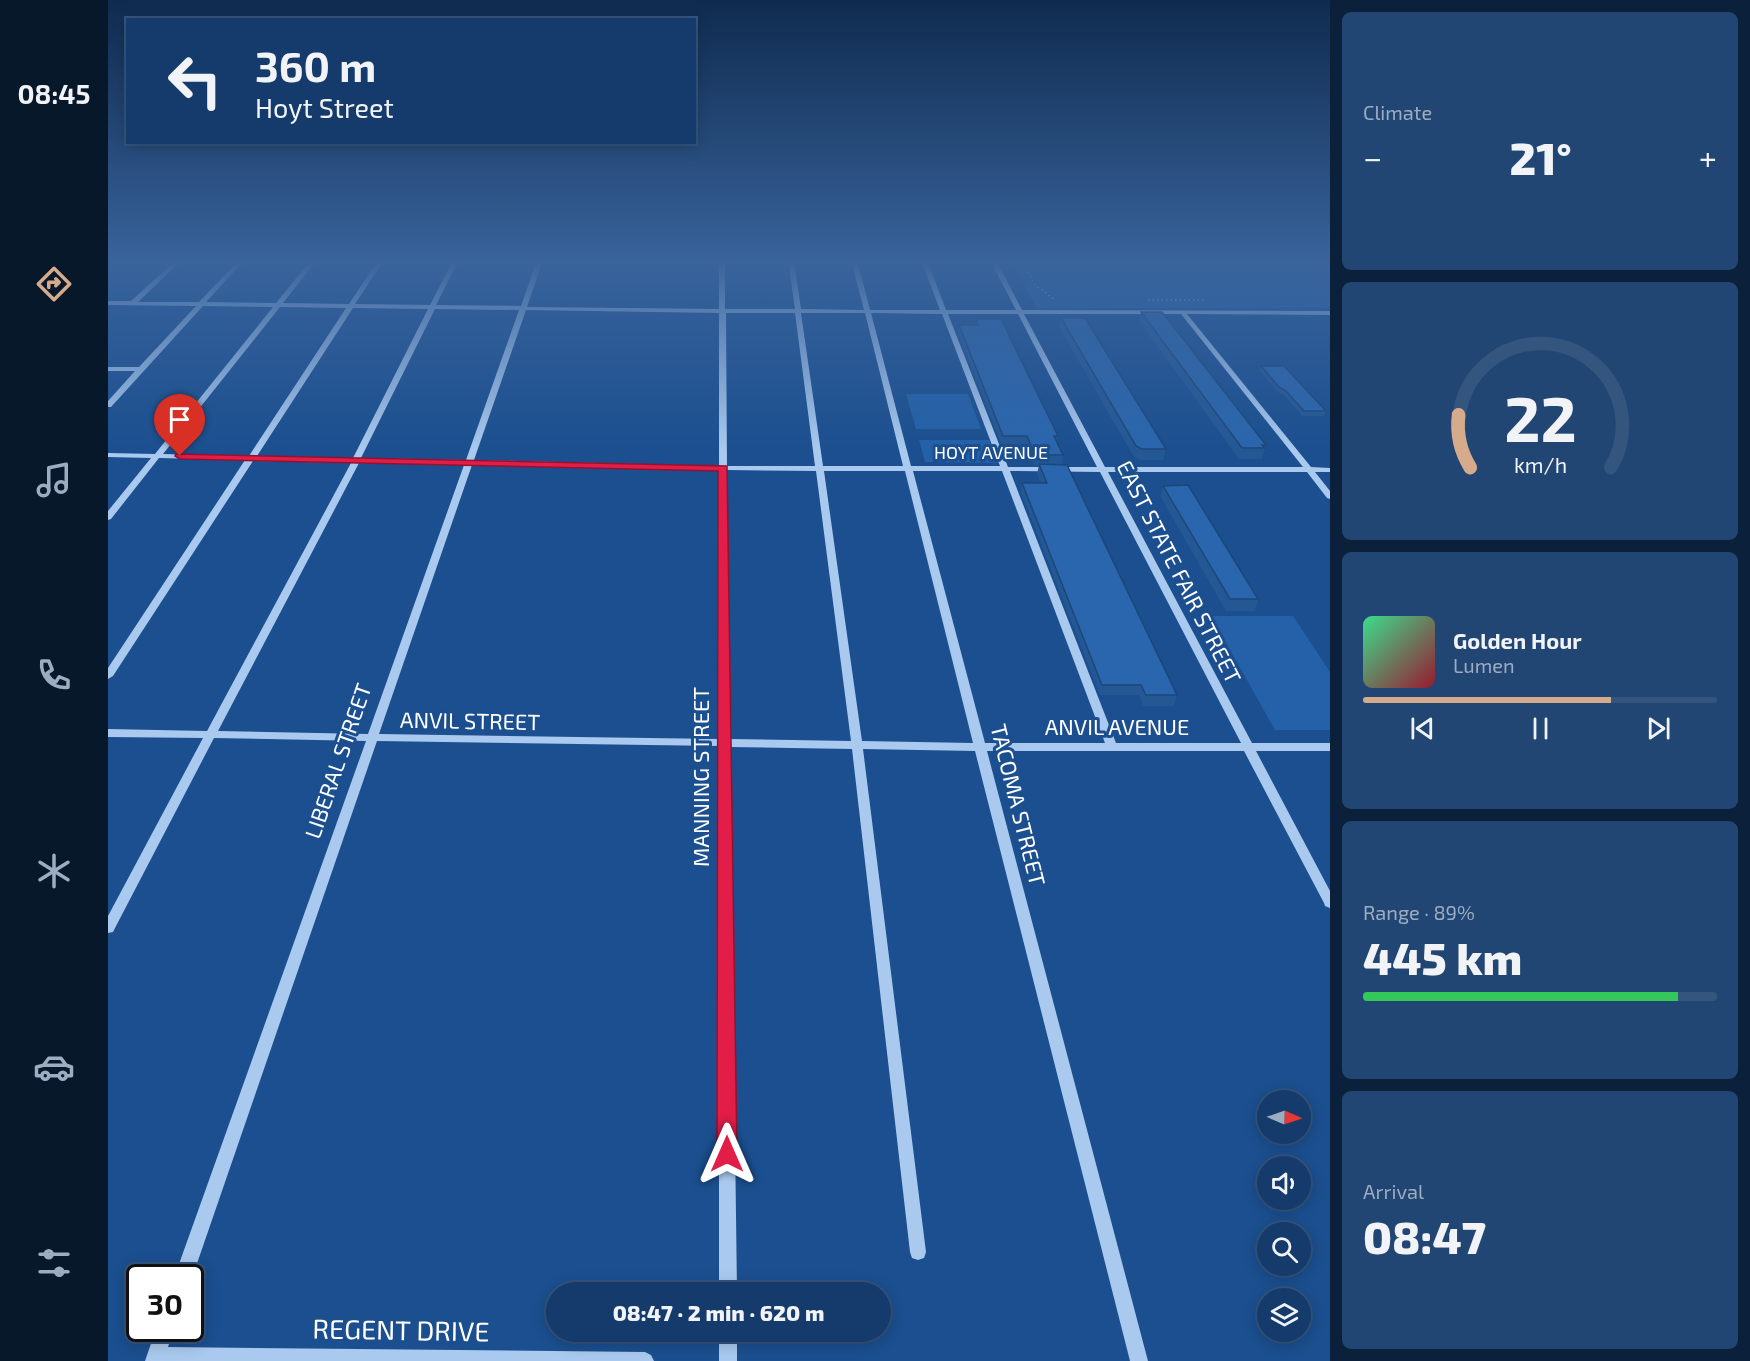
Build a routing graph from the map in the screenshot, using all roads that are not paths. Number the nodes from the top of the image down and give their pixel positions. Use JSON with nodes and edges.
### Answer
{"nodes":[{"id":1,"x":183,"y":324,"type":"edge"},
{"id":2,"x":265,"y":324,"type":"edge"},
{"id":3,"x":340,"y":324,"type":"edge"},
{"id":4,"x":422,"y":324,"type":"edge"},
{"id":5,"x":518,"y":324,"type":"edge"},
{"id":6,"x":723,"y":324,"type":"edge"},
{"id":7,"x":801,"y":324,"type":"edge"},
{"id":8,"x":870,"y":324,"type":"edge"},
{"id":9,"x":948,"y":324,"type":"edge"},
{"id":10,"x":1026,"y":324,"type":"edge"},
{"id":11,"x":1191,"y":324,"type":"edge"},
{"id":12,"x":108,"y":369,"type":"edge"},
{"id":13,"x":141,"y":369,"type":"junction"},
{"id":14,"x":108,"y":405,"type":"edge"},
{"id":15,"x":108,"y":455,"type":"edge"},
{"id":16,"x":156,"y":456,"type":"junction"},
{"id":17,"x":252,"y":458,"type":"junction"},
{"id":18,"x":356,"y":460,"type":"junction"},
{"id":19,"x":468,"y":463,"type":"junction"},
{"id":20,"x":723,"y":468,"type":"junction"},
{"id":21,"x":820,"y":469,"type":"junction"},
{"id":22,"x":908,"y":469,"type":"junction"},
{"id":23,"x":1003,"y":469,"type":"junction"},
{"id":24,"x":1104,"y":470,"type":"junction"},
{"id":25,"x":1309,"y":470,"type":"junction"},
{"id":26,"x":1330,"y":470,"type":"edge"},
{"id":27,"x":1330,"y":496,"type":"edge"},
{"id":28,"x":108,"y":517,"type":"edge"},
{"id":29,"x":108,"y":676,"type":"edge"},
{"id":30,"x":108,"y":733,"type":"edge"},
{"id":31,"x":208,"y":735,"type":"junction"},
{"id":32,"x":371,"y":739,"type":"junction"},
{"id":33,"x":724,"y":745,"type":"junction"},
{"id":34,"x":857,"y":746,"type":"junction"},
{"id":35,"x":1248,"y":746,"type":"junction"},
{"id":36,"x":981,"y":747,"type":"junction"},
{"id":37,"x":1112,"y":747,"type":"junction"},
{"id":38,"x":1330,"y":747,"type":"edge"},
{"id":39,"x":1330,"y":903,"type":"edge"},
{"id":40,"x":108,"y":928,"type":"edge"},
{"id":41,"x":918,"y":1252,"type":"dead end"},
{"id":42,"x":188,"y":1264,"type":"edge"},
{"id":43,"x":728,"y":1282,"type":"edge"},
{"id":44,"x":161,"y":1342,"type":"edge"},
{"id":45,"x":728,"y":1342,"type":"edge"},
{"id":46,"x":155,"y":1359,"type":"edge"},
{"id":47,"x":645,"y":1361,"type":"edge"},
{"id":48,"x":728,"y":1361,"type":"edge"},
{"id":49,"x":1139,"y":1361,"type":"edge"}],
"edges":[{"from":1,"to":13,"type":"street"},
{"from":2,"to":16,"type":"street"},
{"from":3,"to":17,"type":"street"},
{"from":4,"to":18,"type":"street"},
{"from":5,"to":19,"type":"street","name":"LIBERAL STREET"},
{"from":6,"to":20,"type":"street","name":"MANNING STREET"},
{"from":7,"to":21,"type":"street"},
{"from":8,"to":22,"type":"street","name":"TACOMA STREET"},
{"from":9,"to":23,"type":"street"},
{"from":10,"to":24,"type":"street","name":"EAST STATE FAIR STREET"},
{"from":11,"to":25,"type":"street"},
{"from":12,"to":13,"type":"street"},
{"from":13,"to":14,"type":"street"},
{"from":15,"to":16,"type":"street","name":"HOYT AVENUE"},
{"from":16,"to":17,"type":"street","name":"HOYT AVENUE"},
{"from":16,"to":28,"type":"street"},
{"from":17,"to":18,"type":"street","name":"HOYT AVENUE"},
{"from":17,"to":29,"type":"street"},
{"from":18,"to":19,"type":"street","name":"HOYT AVENUE"},
{"from":18,"to":31,"type":"street"},
{"from":19,"to":20,"type":"street","name":"HOYT AVENUE"},
{"from":19,"to":32,"type":"street","name":"LIBERAL STREET"},
{"from":20,"to":21,"type":"street","name":"HOYT AVENUE"},
{"from":20,"to":33,"type":"street","name":"MANNING STREET"},
{"from":21,"to":22,"type":"street","name":"HOYT AVENUE"},
{"from":21,"to":34,"type":"street"},
{"from":22,"to":23,"type":"street","name":"HOYT AVENUE"},
{"from":22,"to":36,"type":"street","name":"TACOMA STREET"},
{"from":23,"to":24,"type":"street","name":"HOYT AVENUE"},
{"from":23,"to":37,"type":"street"},
{"from":24,"to":25,"type":"street","name":"HOYT AVENUE"},
{"from":24,"to":35,"type":"street","name":"EAST STATE FAIR STREET"},
{"from":25,"to":26,"type":"street","name":"HOYT AVENUE"},
{"from":25,"to":27,"type":"street"},
{"from":30,"to":31,"type":"street","name":"ANVIL STREET"},
{"from":31,"to":32,"type":"street","name":"ANVIL STREET"},
{"from":31,"to":40,"type":"street"},
{"from":32,"to":33,"type":"street","name":"ANVIL STREET"},
{"from":32,"to":42,"type":"street","name":"LIBERAL STREET"},
{"from":33,"to":34,"type":"street","name":"ANVIL AVENUE"},
{"from":33,"to":43,"type":"street","name":"MANNING STREET"},
{"from":34,"to":36,"type":"street","name":"ANVIL AVENUE"},
{"from":34,"to":41,"type":"street"},
{"from":35,"to":37,"type":"street","name":"ANVIL AVENUE"},
{"from":35,"to":38,"type":"street","name":"ANVIL AVENUE"},
{"from":35,"to":39,"type":"street","name":"EAST STATE FAIR STREET"},
{"from":36,"to":37,"type":"street","name":"ANVIL AVENUE"},
{"from":36,"to":49,"type":"street","name":"TACOMA STREET"},
{"from":44,"to":46,"type":"street"},
{"from":45,"to":48,"type":"street"},
{"from":46,"to":47,"type":"street","name":"REGENT DRIVE"}]}
